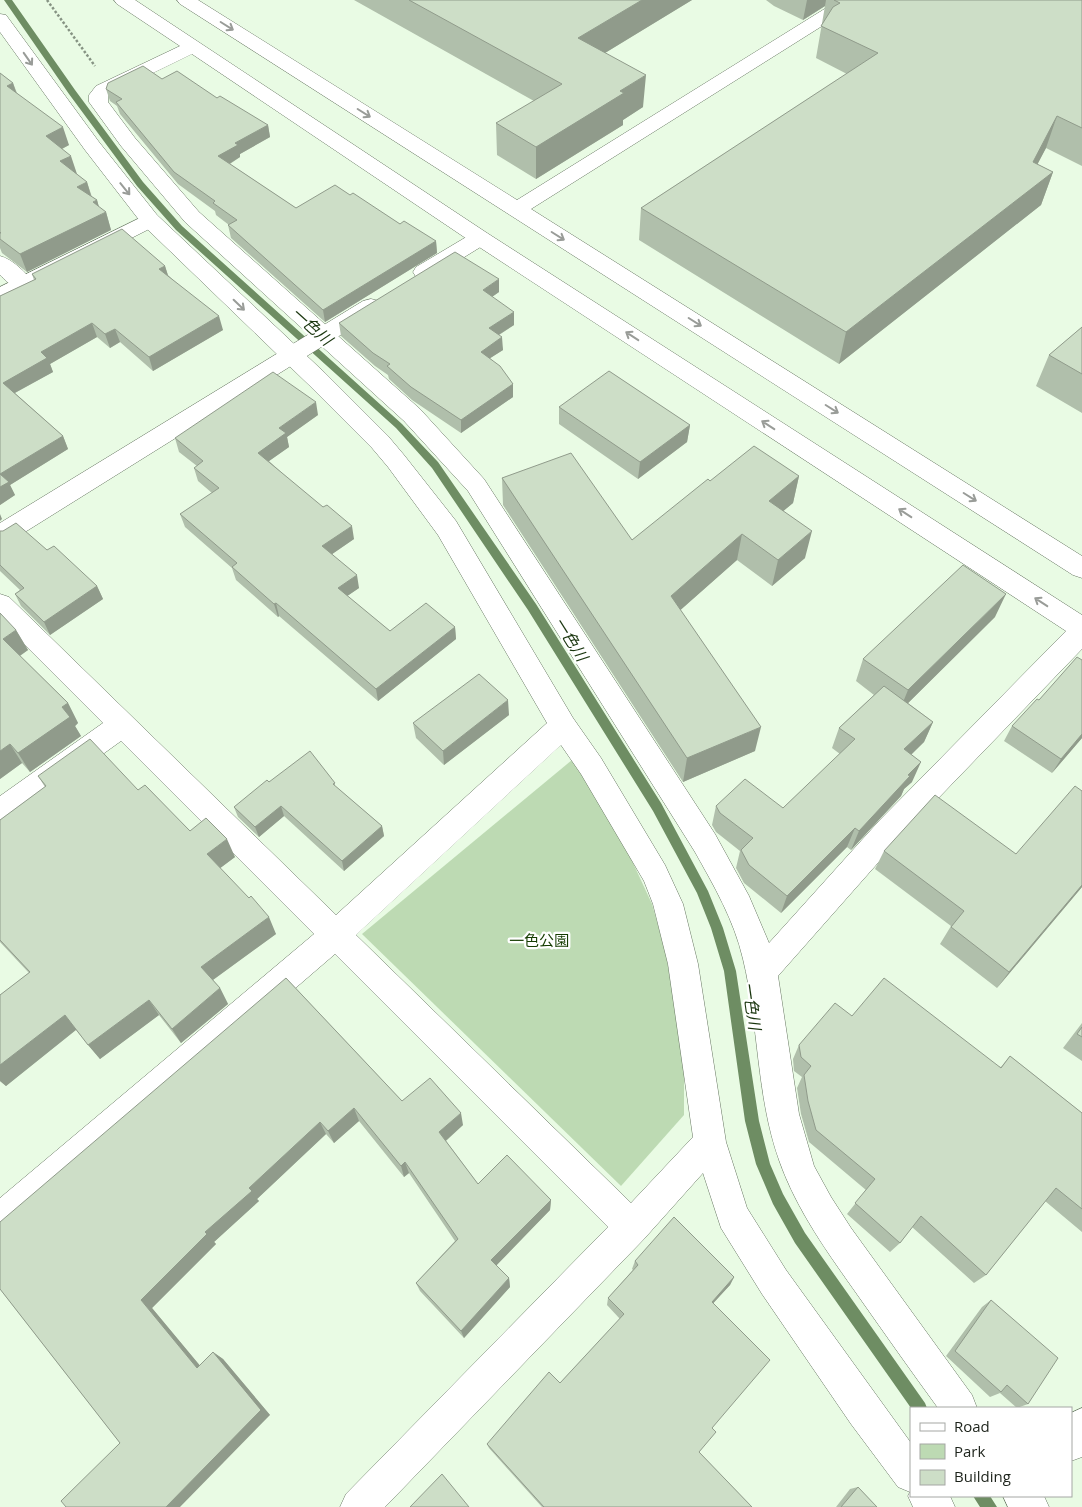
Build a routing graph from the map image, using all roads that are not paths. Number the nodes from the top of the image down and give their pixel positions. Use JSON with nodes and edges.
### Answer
{"nodes":[{"id":1,"x":123,"y":0,"type":"edge"},
{"id":2,"x":186,"y":0,"type":"edge"},
{"id":3,"x":851,"y":0,"type":"edge"},
{"id":4,"x":0,"y":19,"type":"edge"},
{"id":5,"x":193,"y":46,"type":"junction"},
{"id":6,"x":517,"y":209,"type":"junction"},
{"id":7,"x":150,"y":220,"type":"junction"},
{"id":8,"x":480,"y":238,"type":"junction"},
{"id":9,"x":0,"y":263,"type":"edge"},
{"id":10,"x":23,"y":284,"type":"junction"},
{"id":11,"x":0,"y":296,"type":"edge"},
{"id":12,"x":320,"y":337,"type":"junction"},
{"id":13,"x":293,"y":354,"type":"junction"},
{"id":14,"x":0,"y":535,"type":"edge"},
{"id":15,"x":1082,"y":568,"type":"edge"},
{"id":16,"x":0,"y":604,"type":"edge"},
{"id":17,"x":1082,"y":628,"type":"edge"},
{"id":18,"x":1082,"y":632,"type":"edge"},
{"id":19,"x":123,"y":724,"type":"junction"},
{"id":20,"x":563,"y":726,"type":"junction"},
{"id":21,"x":0,"y":812,"type":"edge"},
{"id":22,"x":335,"y":935,"type":"junction"},
{"id":23,"x":762,"y":972,"type":"junction"},
{"id":24,"x":710,"y":1142,"type":"junction"},
{"id":25,"x":0,"y":1220,"type":"edge"},
{"id":26,"x":632,"y":1227,"type":"junction"},
{"id":27,"x":958,"y":1407,"type":"edge"},
{"id":28,"x":1082,"y":1426,"type":"edge"},
{"id":29,"x":1072,"y":1441,"type":"edge"},
{"id":30,"x":910,"y":1473,"type":"edge"},
{"id":31,"x":928,"y":1497,"type":"edge"},
{"id":32,"x":360,"y":1507,"type":"edge"},
{"id":33,"x":936,"y":1507,"type":"edge"}],
"edges":[{"from":1,"to":5,"type":"street"},
{"from":2,"to":6,"type":"street","one_way":true},
{"from":3,"to":6,"type":"street"},
{"from":4,"to":7,"type":"street","one_way":true},
{"from":5,"to":8,"type":"street"},
{"from":5,"to":12,"type":"street"},
{"from":6,"to":15,"type":"street","one_way":true},
{"from":7,"to":10,"type":"street"},
{"from":7,"to":13,"type":"street","one_way":true},
{"from":8,"to":12,"type":"street"},
{"from":17,"to":8,"type":"street","one_way":true},
{"from":9,"to":10,"type":"street"},
{"from":10,"to":11,"type":"street"},
{"from":12,"to":13,"type":"street"},
{"from":12,"to":23,"type":"street"},
{"from":13,"to":14,"type":"street"},
{"from":13,"to":20,"type":"street"},
{"from":16,"to":19,"type":"street"},
{"from":18,"to":23,"type":"street"},
{"from":19,"to":21,"type":"street"},
{"from":19,"to":22,"type":"street"},
{"from":20,"to":22,"type":"street"},
{"from":20,"to":24,"type":"street"},
{"from":22,"to":25,"type":"street"},
{"from":22,"to":26,"type":"street"},
{"from":23,"to":27,"type":"street"},
{"from":24,"to":26,"type":"street"},
{"from":24,"to":30,"type":"street"},
{"from":26,"to":32,"type":"street"},
{"from":28,"to":29,"type":"street"},
{"from":31,"to":33,"type":"street"}]}
